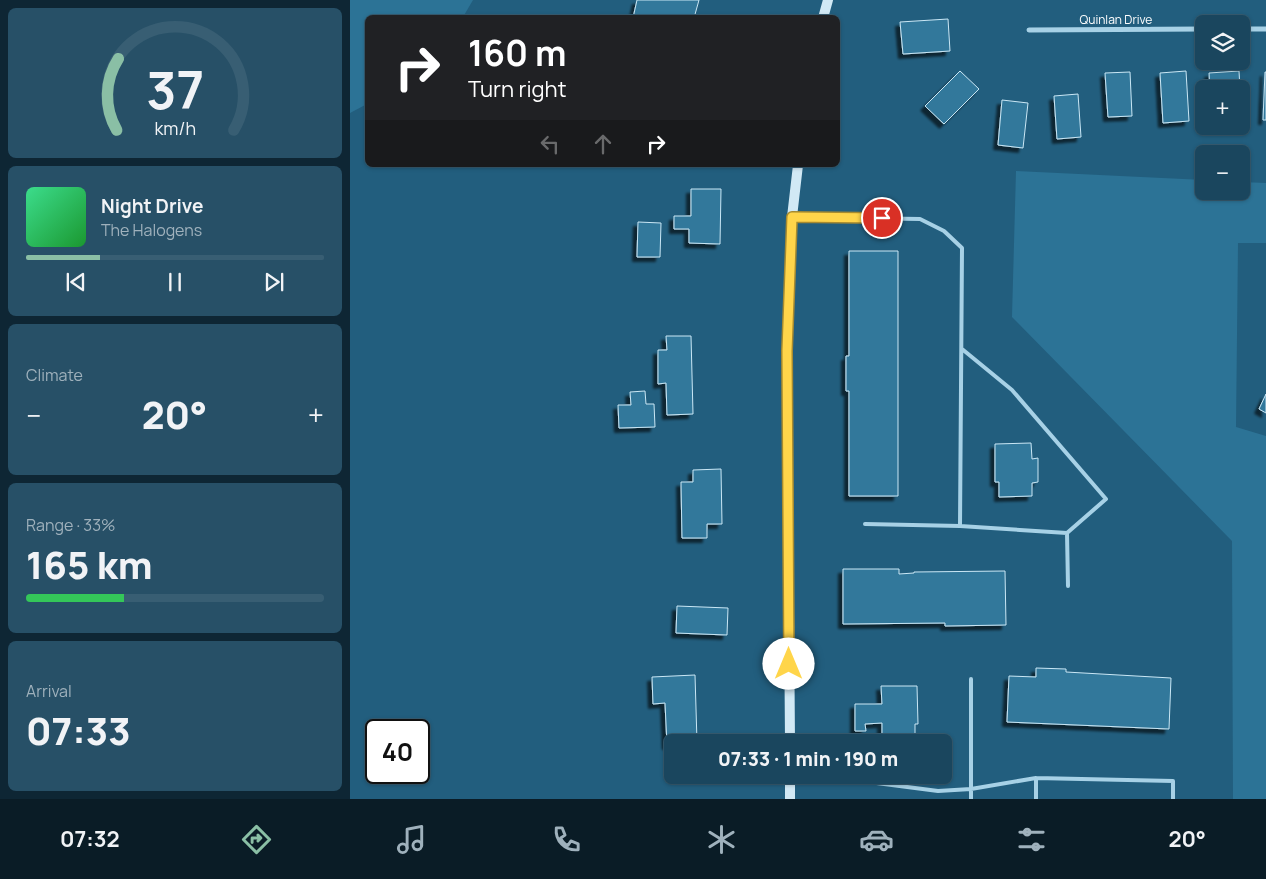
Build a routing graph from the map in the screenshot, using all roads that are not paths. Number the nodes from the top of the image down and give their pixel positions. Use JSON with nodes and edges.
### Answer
{"nodes":[{"id":1,"x":828,"y":0,"type":"edge"},
{"id":2,"x":824,"y":15,"type":"edge"},
{"id":3,"x":1195,"y":29,"type":"edge"},
{"id":4,"x":1250,"y":29,"type":"edge"},
{"id":5,"x":1266,"y":29,"type":"edge"},
{"id":6,"x":1029,"y":30,"type":"dead end"},
{"id":7,"x":798,"y":167,"type":"edge"},
{"id":8,"x":792,"y":217,"type":"junction"},
{"id":9,"x":962,"y":349,"type":"junction"},
{"id":10,"x":865,"y":524,"type":"dead end"},
{"id":11,"x":960,"y":526,"type":"junction"},
{"id":12,"x":1067,"y":533,"type":"junction"},
{"id":13,"x":1068,"y":586,"type":"dead end"},
{"id":14,"x":971,"y":679,"type":"dead end"},
{"id":15,"x":790,"y":734,"type":"edge"},
{"id":16,"x":1036,"y":778,"type":"junction"},
{"id":17,"x":790,"y":784,"type":"edge"},
{"id":18,"x":884,"y":784,"type":"edge"},
{"id":19,"x":970,"y":789,"type":"junction"},
{"id":20,"x":790,"y":799,"type":"edge"},
{"id":21,"x":970,"y":799,"type":"edge"},
{"id":22,"x":1036,"y":799,"type":"edge"},
{"id":23,"x":1173,"y":799,"type":"edge"}],
"edges":[{"from":1,"to":2,"type":"street"},
{"from":3,"to":6,"type":"street","name":"Quinlan Drive"},
{"from":4,"to":5,"type":"street"},
{"from":7,"to":8,"type":"street"},
{"from":8,"to":9,"type":"lane"},
{"from":8,"to":15,"type":"street"},
{"from":9,"to":11,"type":"lane"},
{"from":9,"to":12,"type":"lane"},
{"from":10,"to":11,"type":"lane"},
{"from":11,"to":12,"type":"lane"},
{"from":12,"to":13,"type":"lane"},
{"from":14,"to":19,"type":"lane"},
{"from":16,"to":19,"type":"lane"},
{"from":16,"to":22,"type":"lane"},
{"from":16,"to":23,"type":"lane"},
{"from":17,"to":20,"type":"street"},
{"from":18,"to":19,"type":"lane"},
{"from":19,"to":21,"type":"lane"}]}
